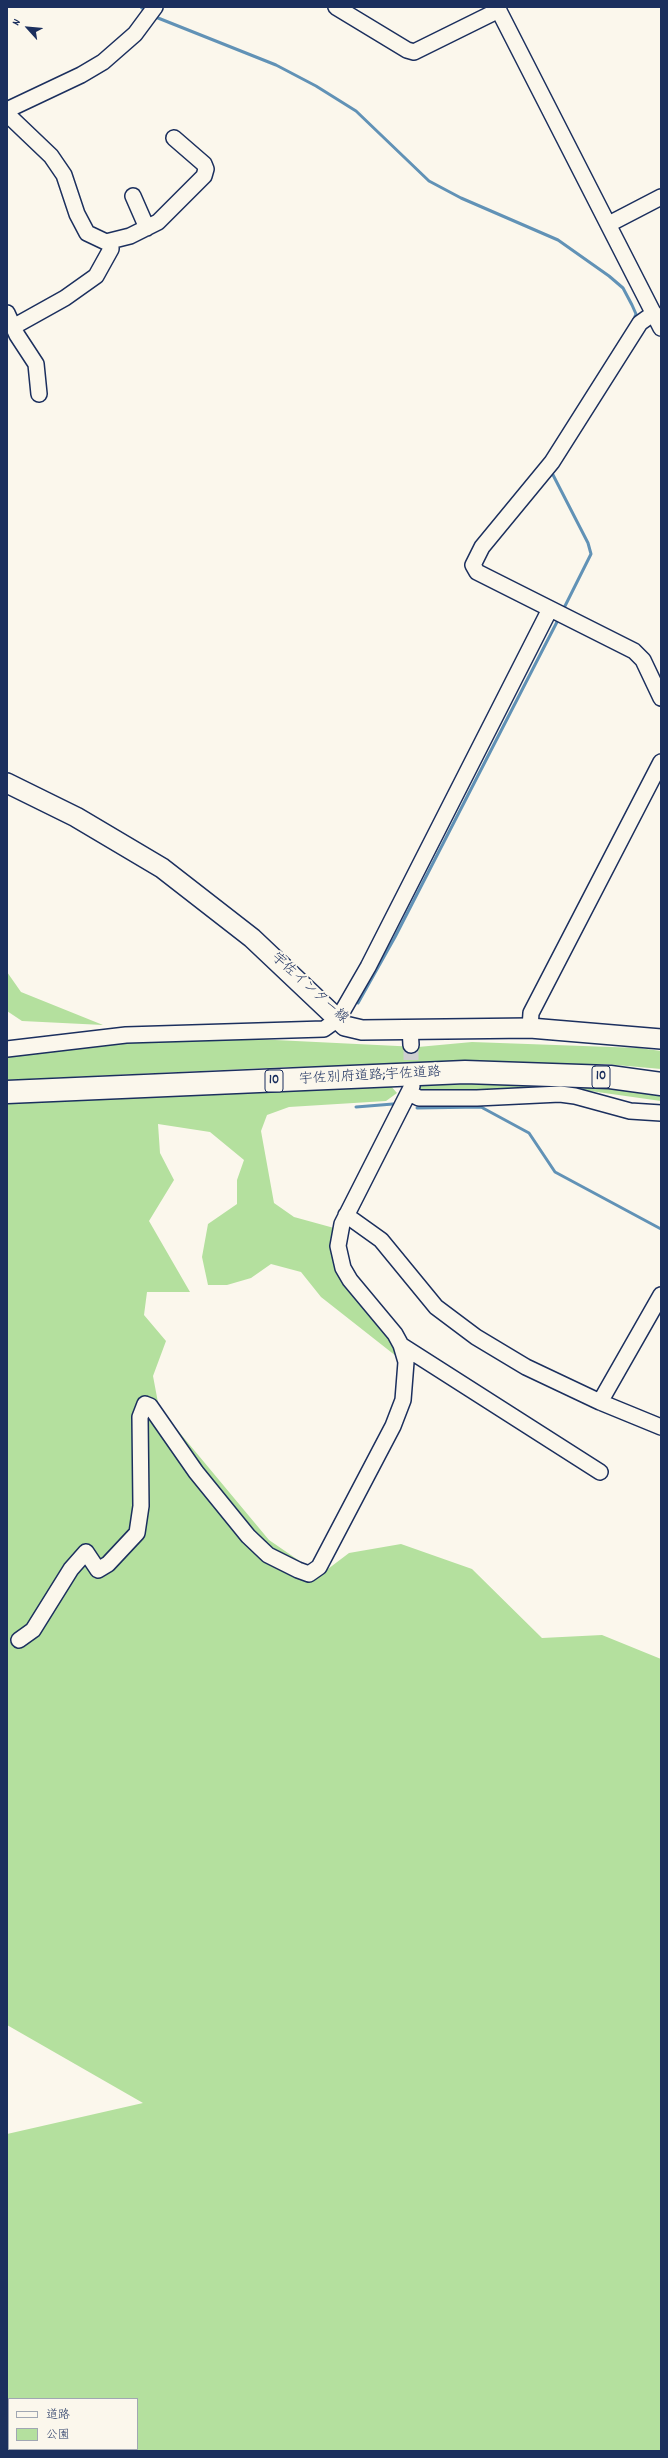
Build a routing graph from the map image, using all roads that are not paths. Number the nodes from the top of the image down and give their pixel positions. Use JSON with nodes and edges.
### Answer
{"nodes":[{"id":1,"x":155,"y":7,"type":"edge"},
{"id":2,"x":336,"y":7,"type":"edge"},
{"id":3,"x":498,"y":8,"type":"edge"},
{"id":4,"x":7,"y":110,"type":"edge"},
{"id":5,"x":7,"y":114,"type":"edge"},
{"id":6,"x":174,"y":138,"type":"dead end"},
{"id":7,"x":134,"y":196,"type":"dead end"},
{"id":8,"x":661,"y":197,"type":"edge"},
{"id":9,"x":609,"y":224,"type":"junction"},
{"id":10,"x":147,"y":228,"type":"junction"},
{"id":11,"x":111,"y":242,"type":"junction"},
{"id":12,"x":7,"y":313,"type":"edge"},
{"id":13,"x":654,"y":313,"type":"junction"},
{"id":14,"x":13,"y":327,"type":"junction"},
{"id":15,"x":661,"y":328,"type":"edge"},
{"id":16,"x":38,"y":394,"type":"dead end"},
{"id":17,"x":550,"y":609,"type":"junction"},
{"id":18,"x":661,"y":698,"type":"edge"},
{"id":19,"x":661,"y":762,"type":"edge"},
{"id":20,"x":7,"y":783,"type":"edge"},
{"id":21,"x":338,"y":1019,"type":"junction"},
{"id":22,"x":530,"y":1028,"type":"junction"},
{"id":23,"x":661,"y":1039,"type":"edge"},
{"id":24,"x":7,"y":1049,"type":"edge"},
{"id":25,"x":540,"y":1074,"type":"junction"},
{"id":26,"x":661,"y":1076,"type":"edge"},
{"id":27,"x":661,"y":1084,"type":"edge"},
{"id":28,"x":7,"y":1092,"type":"edge"},
{"id":29,"x":661,"y":1112,"type":"edge"},
{"id":30,"x":346,"y":1215,"type":"junction"},
{"id":31,"x":661,"y":1295,"type":"edge"},
{"id":32,"x":401,"y":1345,"type":"junction"},
{"id":33,"x":600,"y":1402,"type":"junction"},
{"id":34,"x":661,"y":1427,"type":"edge"},
{"id":35,"x":600,"y":1472,"type":"dead end"},
{"id":36,"x":19,"y":1640,"type":"dead end"}],
"edges":[{"from":1,"to":4,"type":"street"},
{"from":2,"to":3,"type":"street"},
{"from":3,"to":9,"type":"street"},
{"from":5,"to":11,"type":"street"},
{"from":6,"to":10,"type":"street"},
{"from":7,"to":10,"type":"street"},
{"from":8,"to":9,"type":"street"},
{"from":9,"to":13,"type":"street"},
{"from":10,"to":11,"type":"street"},
{"from":11,"to":14,"type":"street"},
{"from":12,"to":14,"type":"street"},
{"from":13,"to":15,"type":"street"},
{"from":13,"to":17,"type":"street"},
{"from":14,"to":16,"type":"street"},
{"from":17,"to":18,"type":"street"},
{"from":17,"to":21,"type":"street"},
{"from":19,"to":22,"type":"street"},
{"from":20,"to":21,"type":"main road","name":"宇佐インター線"},
{"from":21,"to":22,"type":"main road","name":"宇佐インター線"},
{"from":21,"to":24,"type":"street"},
{"from":22,"to":23,"type":"main road","name":"宇佐インター線"},
{"from":25,"to":26,"type":"highway"},
{"from":25,"to":27,"type":"highway","name":"宇佐別府道路;宇佐道路","number":"10"},
{"from":25,"to":28,"type":"highway","name":"宇佐別府道路;宇佐道路","number":"10"},
{"from":29,"to":30,"type":"street"},
{"from":30,"to":32,"type":"street"},
{"from":30,"to":33,"type":"street"},
{"from":31,"to":33,"type":"street"},
{"from":32,"to":35,"type":"street"},
{"from":32,"to":36,"type":"street"},
{"from":33,"to":34,"type":"street"}]}
